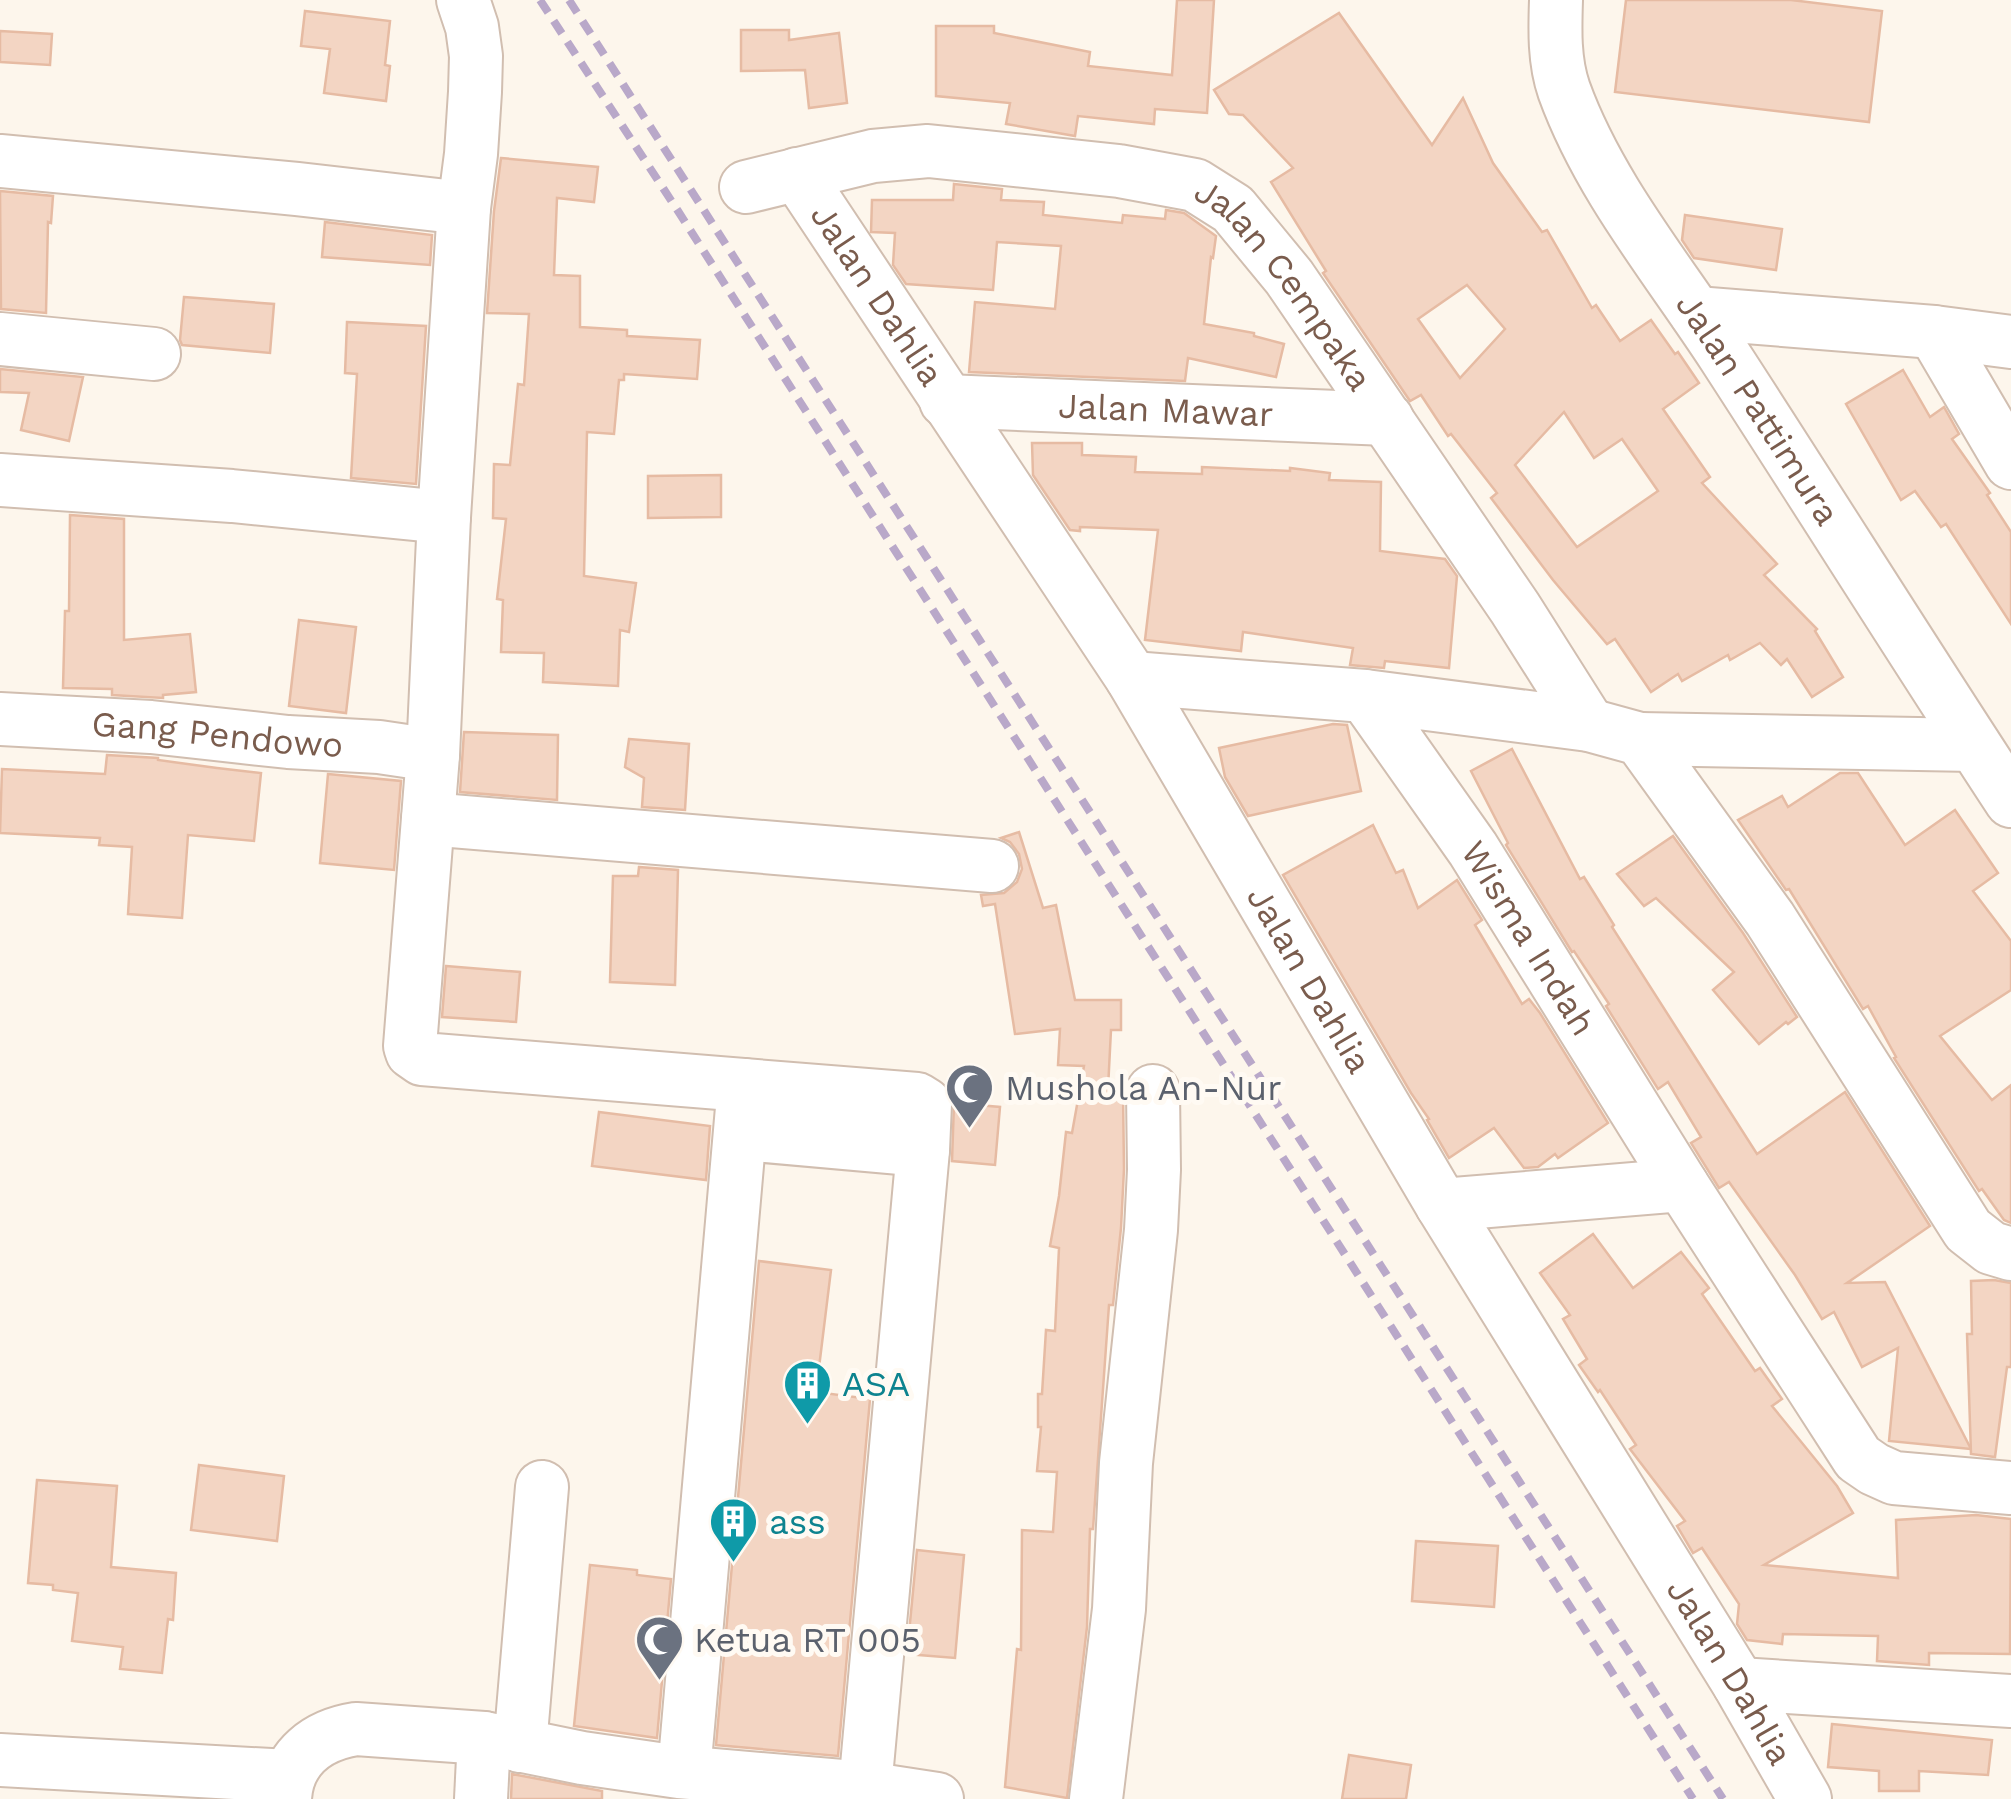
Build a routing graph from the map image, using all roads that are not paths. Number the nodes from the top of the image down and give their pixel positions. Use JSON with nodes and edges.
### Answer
{"nodes":[{"id":1,"x":463,"y":0,"type":"edge"},
{"id":2,"x":1556,"y":0,"type":"edge"},
{"id":3,"x":0,"y":161,"type":"edge"},
{"id":4,"x":798,"y":174,"type":"junction"},
{"id":5,"x":746,"y":187,"type":"dead end"},
{"id":6,"x":464,"y":208,"type":"junction"},
{"id":7,"x":1696,"y":312,"type":"junction"},
{"id":8,"x":1934,"y":332,"type":"junction"},
{"id":9,"x":0,"y":339,"type":"edge"},
{"id":10,"x":2011,"y":342,"type":"edge"},
{"id":11,"x":154,"y":354,"type":"dead end"},
{"id":12,"x":946,"y":400,"type":"junction"},
{"id":13,"x":1386,"y":419,"type":"junction"},
{"id":14,"x":2011,"y":463,"type":"edge"},
{"id":15,"x":0,"y":480,"type":"edge"},
{"id":16,"x":444,"y":517,"type":"junction"},
{"id":17,"x":1132,"y":678,"type":"junction"},
{"id":18,"x":1366,"y":696,"type":"junction"},
{"id":19,"x":0,"y":719,"type":"edge"},
{"id":20,"x":1590,"y":725,"type":"junction"},
{"id":21,"x":1640,"y":739,"type":"junction"},
{"id":22,"x":1974,"y":745,"type":"junction"},
{"id":23,"x":433,"y":755,"type":"junction"},
{"id":24,"x":2011,"y":801,"type":"edge"},
{"id":25,"x":428,"y":818,"type":"junction"},
{"id":26,"x":992,"y":866,"type":"dead end"},
{"id":27,"x":1153,"y":1091,"type":"dead end"},
{"id":28,"x":743,"y":1110,"type":"junction"},
{"id":29,"x":1682,"y":1185,"type":"junction"},
{"id":30,"x":1442,"y":1205,"type":"junction"},
{"id":31,"x":2011,"y":1254,"type":"edge"},
{"id":32,"x":542,"y":1487,"type":"dead end"},
{"id":33,"x":2011,"y":1488,"type":"edge"},
{"id":34,"x":1739,"y":1684,"type":"junction"},
{"id":35,"x":2011,"y":1702,"type":"edge"},
{"id":36,"x":502,"y":1742,"type":"junction"},
{"id":37,"x":0,"y":1760,"type":"edge"},
{"id":38,"x":684,"y":1772,"type":"junction"},
{"id":39,"x":287,"y":1788,"type":"edge"},
{"id":40,"x":866,"y":1788,"type":"junction"},
{"id":41,"x":481,"y":1799,"type":"edge"},
{"id":42,"x":938,"y":1799,"type":"edge"},
{"id":43,"x":1096,"y":1799,"type":"edge"},
{"id":44,"x":1805,"y":1799,"type":"edge"}],
"edges":[{"from":1,"to":6,"type":"street"},
{"from":2,"to":7,"type":"street","name":"Jalan Pattimura"},
{"from":3,"to":6,"type":"street"},
{"from":4,"to":5,"type":"street","name":"Jalan Cempaka"},
{"from":4,"to":12,"type":"street","name":"Jalan Dahlia"},
{"from":4,"to":13,"type":"street","name":"Jalan Cempaka"},
{"from":6,"to":16,"type":"street"},
{"from":7,"to":8,"type":"street"},
{"from":7,"to":22,"type":"street","name":"Jalan Pattimura"},
{"from":8,"to":10,"type":"street"},
{"from":8,"to":14,"type":"street"},
{"from":9,"to":11,"type":"street"},
{"from":12,"to":13,"type":"street","name":"Jalan Mawar"},
{"from":12,"to":17,"type":"street","name":"Jalan Dahlia"},
{"from":13,"to":20,"type":"street","name":"Jalan Cempaka"},
{"from":15,"to":16,"type":"street"},
{"from":16,"to":23,"type":"street"},
{"from":17,"to":18,"type":"street"},
{"from":17,"to":30,"type":"street","name":"Jalan Dahlia"},
{"from":18,"to":20,"type":"street"},
{"from":18,"to":29,"type":"street","name":"Wisma Indah"},
{"from":19,"to":23,"type":"street","name":"Gang Pendowo"},
{"from":20,"to":21,"type":"street"},
{"from":21,"to":22,"type":"street"},
{"from":21,"to":31,"type":"street"},
{"from":22,"to":24,"type":"street","name":"Jalan Pattimura"},
{"from":23,"to":25,"type":"street"},
{"from":25,"to":26,"type":"street"},
{"from":25,"to":28,"type":"street"},
{"from":27,"to":43,"type":"street"},
{"from":28,"to":38,"type":"street"},
{"from":28,"to":40,"type":"street"},
{"from":29,"to":30,"type":"street"},
{"from":29,"to":33,"type":"street","name":"Wisma Indah"},
{"from":30,"to":34,"type":"street","name":"Jalan Dahlia"},
{"from":32,"to":36,"type":"street"},
{"from":34,"to":35,"type":"street"},
{"from":34,"to":44,"type":"street","name":"Jalan Dahlia"},
{"from":36,"to":38,"type":"street"},
{"from":36,"to":39,"type":"street"},
{"from":36,"to":41,"type":"street"},
{"from":37,"to":39,"type":"street"},
{"from":38,"to":40,"type":"street"},
{"from":40,"to":42,"type":"street"}]}
